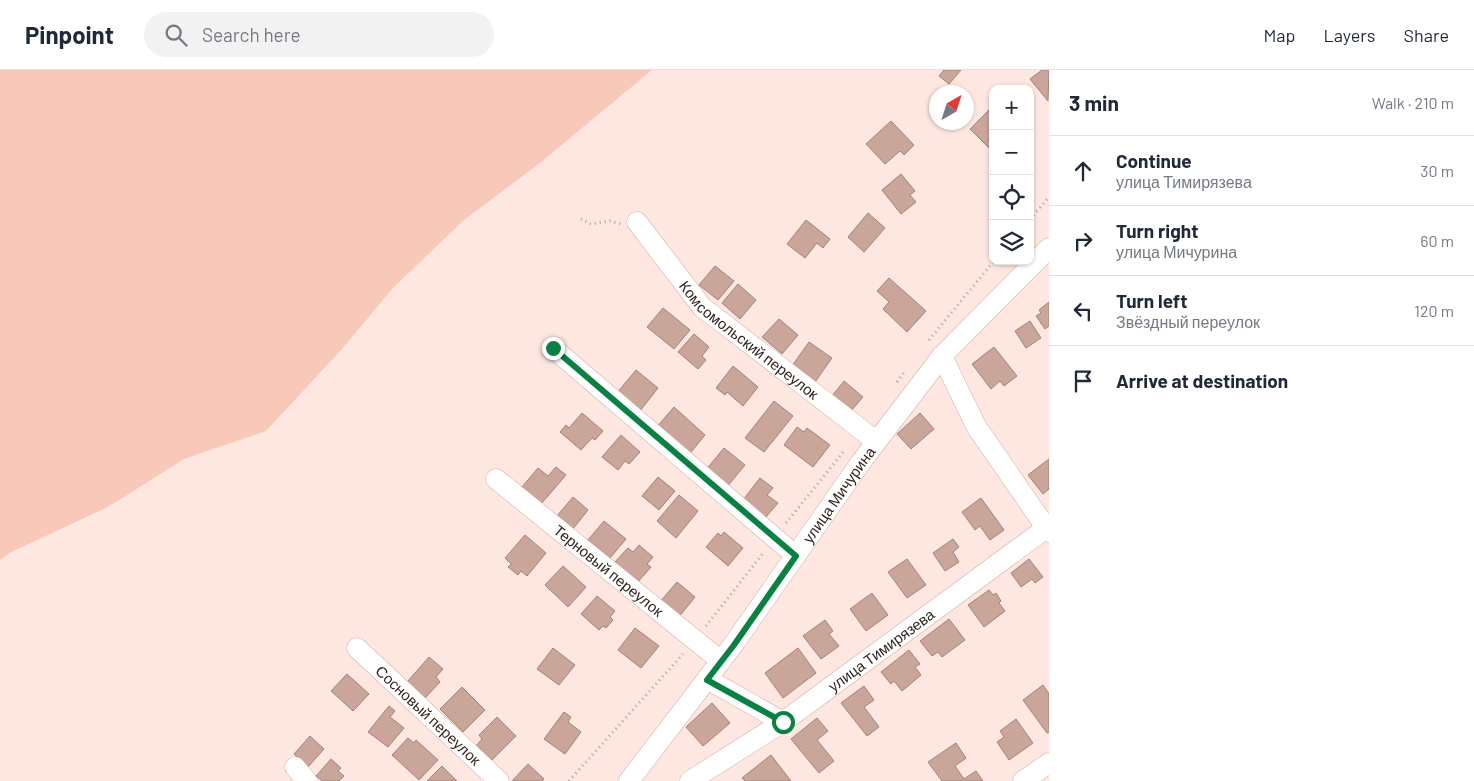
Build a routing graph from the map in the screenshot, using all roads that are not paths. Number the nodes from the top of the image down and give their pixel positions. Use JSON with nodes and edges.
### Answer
{"nodes":[{"id":1,"x":638,"y":223,"type":"road end"},
{"id":2,"x":1049,"y":248,"type":"edge"},
{"id":3,"x":553,"y":348,"type":"dead end"},
{"id":4,"x":942,"y":356,"type":"junction"},
{"id":5,"x":876,"y":441,"type":"junction"},
{"id":6,"x":496,"y":479,"type":"dead end"},
{"id":7,"x":1048,"y":528,"type":"edge"},
{"id":8,"x":796,"y":556,"type":"junction"},
{"id":9,"x":357,"y":648,"type":"dead end"},
{"id":10,"x":721,"y":662,"type":"junction"},
{"id":11,"x":707,"y":680,"type":"junction"},
{"id":12,"x":783,"y":722,"type":"junction"},
{"id":13,"x":1049,"y":763,"type":"edge"},
{"id":14,"x":499,"y":781,"type":"edge"},
{"id":15,"x":629,"y":781,"type":"edge"},
{"id":16,"x":690,"y":781,"type":"edge"},
{"id":17,"x":1023,"y":781,"type":"edge"}],
"edges":[{"from":1,"to":5,"type":"street","name":"Комсомольский переулок"},
{"from":2,"to":4,"type":"street","name":"улица Мичурина"},
{"from":3,"to":8,"type":"street"},
{"from":4,"to":5,"type":"street","name":"улица Мичурина"},
{"from":4,"to":7,"type":"street"},
{"from":5,"to":8,"type":"street","name":"улица Мичурина"},
{"from":6,"to":10,"type":"street","name":"Терновый переулок"},
{"from":7,"to":12,"type":"street","name":"улица Тимирязева"},
{"from":8,"to":10,"type":"street","name":"улица Мичурина"},
{"from":9,"to":14,"type":"street","name":"Сосновый переулок"},
{"from":10,"to":11,"type":"street","name":"улица Мичурина"},
{"from":11,"to":12,"type":"street"},
{"from":11,"to":15,"type":"street","name":"улица Мичурина"},
{"from":12,"to":16,"type":"street","name":"улица Тимирязева"},
{"from":13,"to":17,"type":"street"}]}
